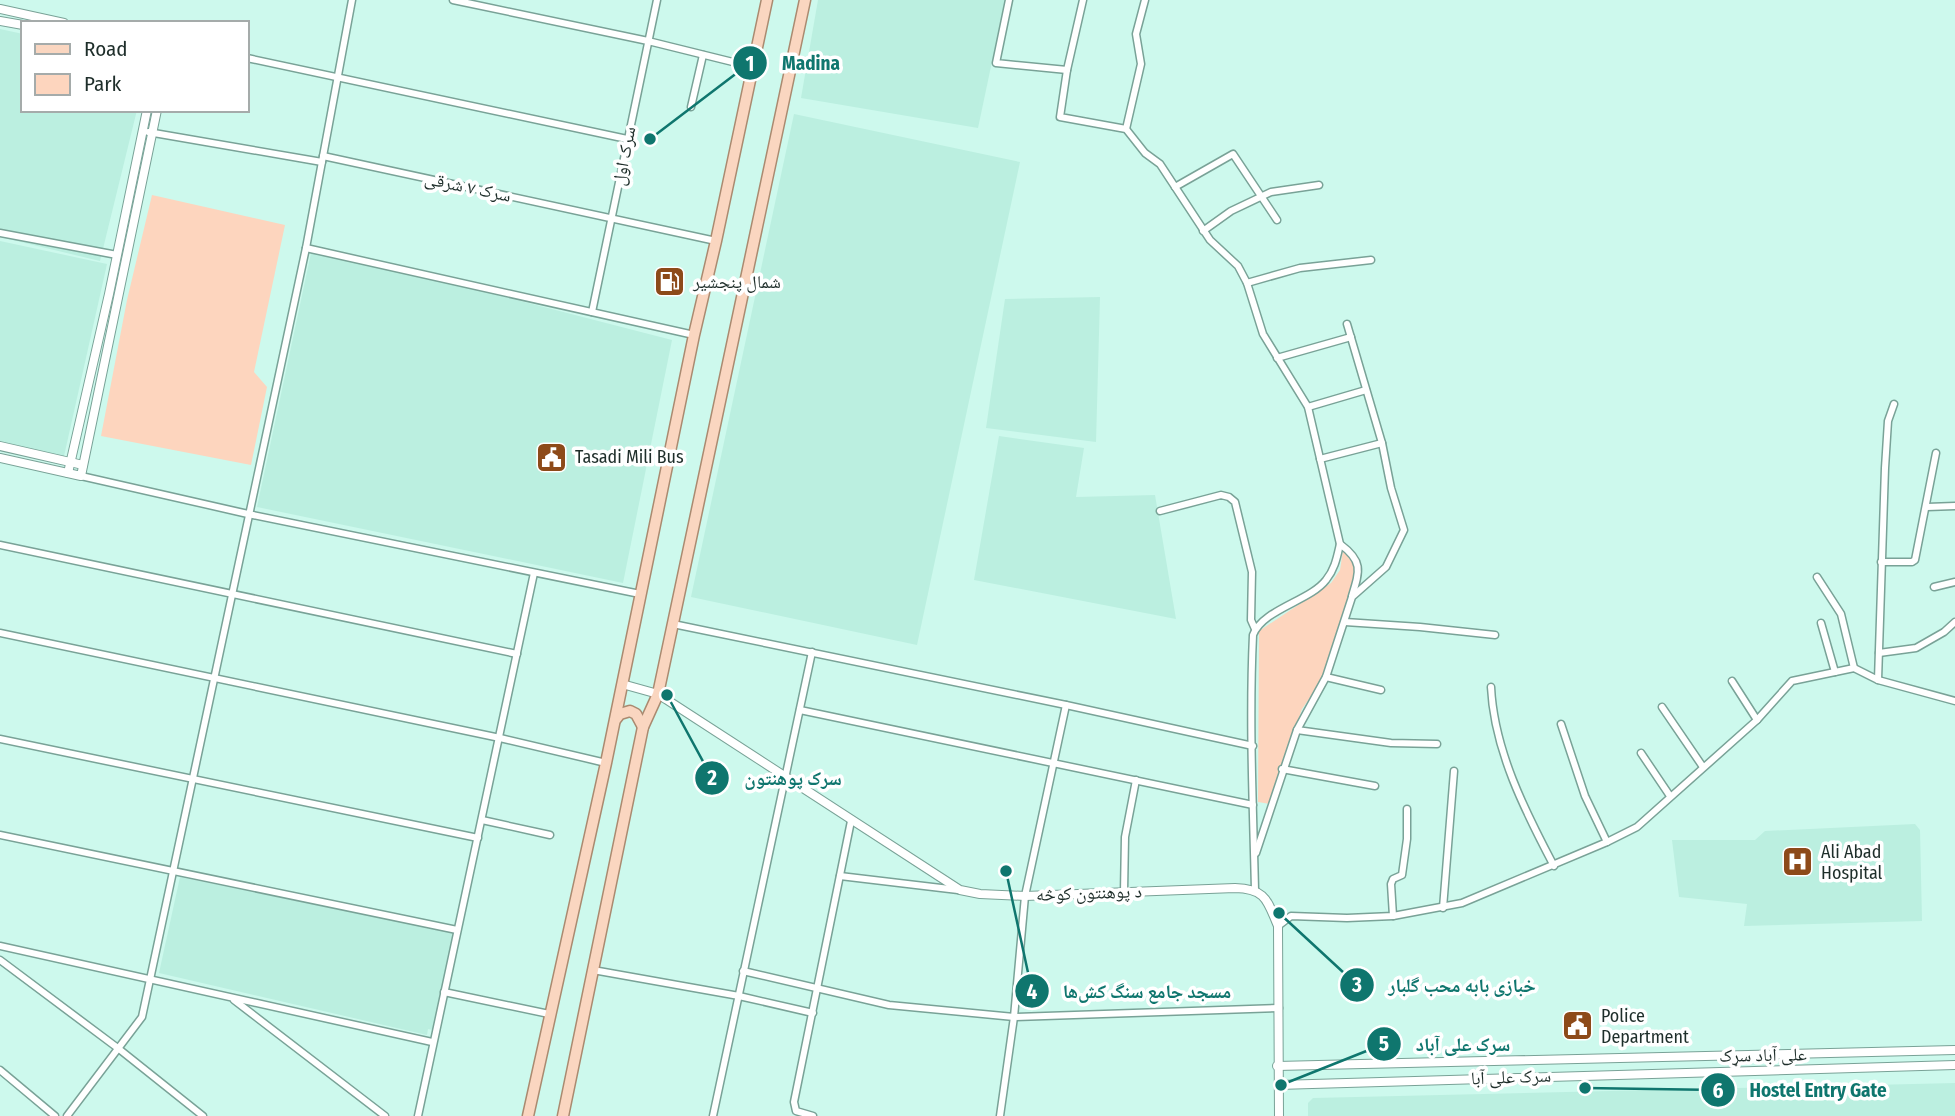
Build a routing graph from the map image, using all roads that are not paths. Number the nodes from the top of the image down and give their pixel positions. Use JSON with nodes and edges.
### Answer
{"nodes":[{"id":1,"x":352,"y":0,"type":"edge"},
{"id":2,"x":453,"y":0,"type":"edge"},
{"id":3,"x":657,"y":0,"type":"edge"},
{"id":4,"x":767,"y":0,"type":"edge"},
{"id":5,"x":804,"y":0,"type":"edge"},
{"id":6,"x":1009,"y":0,"type":"edge"},
{"id":7,"x":1083,"y":0,"type":"edge"},
{"id":8,"x":1145,"y":0,"type":"edge"},
{"id":9,"x":0,"y":9,"type":"edge"},
{"id":10,"x":0,"y":21,"type":"edge"},
{"id":11,"x":55,"y":21,"type":"edge"},
{"id":12,"x":21,"y":25,"type":"edge"},
{"id":13,"x":648,"y":41,"type":"junction"},
{"id":14,"x":703,"y":55,"type":"junction"},
{"id":15,"x":248,"y":58,"type":"edge"},
{"id":16,"x":753,"y":67,"type":"junction"},
{"id":17,"x":1067,"y":70,"type":"junction"},
{"id":18,"x":338,"y":76,"type":"junction"},
{"id":19,"x":691,"y":107,"type":"dead end"},
{"id":20,"x":147,"y":112,"type":"edge"},
{"id":21,"x":157,"y":112,"type":"edge"},
{"id":22,"x":1126,"y":129,"type":"junction"},
{"id":23,"x":142,"y":131,"type":"junction"},
{"id":24,"x":152,"y":133,"type":"junction"},
{"id":25,"x":627,"y":139,"type":"junction"},
{"id":26,"x":322,"y":159,"type":"junction"},
{"id":27,"x":1319,"y":185,"type":"dead end"},
{"id":28,"x":1175,"y":187,"type":"junction"},
{"id":29,"x":1261,"y":196,"type":"junction"},
{"id":30,"x":612,"y":217,"type":"junction"},
{"id":31,"x":1277,"y":220,"type":"dead end"},
{"id":32,"x":1203,"y":231,"type":"junction"},
{"id":33,"x":0,"y":233,"type":"edge"},
{"id":34,"x":716,"y":241,"type":"junction"},
{"id":35,"x":306,"y":248,"type":"junction"},
{"id":36,"x":117,"y":255,"type":"junction"},
{"id":37,"x":1371,"y":260,"type":"dead end"},
{"id":38,"x":1247,"y":284,"type":"junction"},
{"id":39,"x":592,"y":312,"type":"junction"},
{"id":40,"x":1347,"y":324,"type":"dead end"},
{"id":41,"x":694,"y":335,"type":"junction"},
{"id":42,"x":1351,"y":337,"type":"junction"},
{"id":43,"x":1277,"y":358,"type":"junction"},
{"id":44,"x":1366,"y":390,"type":"junction"},
{"id":45,"x":1894,"y":404,"type":"dead end"},
{"id":46,"x":1308,"y":407,"type":"junction"},
{"id":47,"x":1382,"y":443,"type":"junction"},
{"id":48,"x":0,"y":446,"type":"edge"},
{"id":49,"x":1936,"y":453,"type":"dead end"},
{"id":50,"x":0,"y":458,"type":"edge"},
{"id":51,"x":1320,"y":458,"type":"junction"},
{"id":52,"x":71,"y":462,"type":"junction"},
{"id":53,"x":83,"y":465,"type":"junction"},
{"id":54,"x":68,"y":473,"type":"junction"},
{"id":55,"x":82,"y":476,"type":"junction"},
{"id":56,"x":1955,"y":506,"type":"edge"},
{"id":57,"x":1927,"y":507,"type":"junction"},
{"id":58,"x":1160,"y":511,"type":"dead end"},
{"id":59,"x":248,"y":514,"type":"junction"},
{"id":60,"x":1340,"y":544,"type":"junction"},
{"id":61,"x":0,"y":545,"type":"edge"},
{"id":62,"x":1881,"y":562,"type":"junction"},
{"id":63,"x":534,"y":573,"type":"junction"},
{"id":64,"x":1817,"y":577,"type":"dead end"},
{"id":65,"x":1955,"y":582,"type":"edge"},
{"id":66,"x":1934,"y":587,"type":"dead end"},
{"id":67,"x":232,"y":592,"type":"junction"},
{"id":68,"x":640,"y":594,"type":"junction"},
{"id":69,"x":1352,"y":597,"type":"junction"},
{"id":70,"x":1345,"y":622,"type":"junction"},
{"id":71,"x":1955,"y":622,"type":"edge"},
{"id":72,"x":1821,"y":623,"type":"dead end"},
{"id":73,"x":673,"y":624,"type":"junction"},
{"id":74,"x":1255,"y":629,"type":"junction"},
{"id":75,"x":0,"y":633,"type":"edge"},
{"id":76,"x":1495,"y":635,"type":"dead end"},
{"id":77,"x":812,"y":652,"type":"junction"},
{"id":78,"x":1879,"y":653,"type":"junction"},
{"id":79,"x":517,"y":654,"type":"junction"},
{"id":80,"x":1854,"y":668,"type":"junction"},
{"id":81,"x":1835,"y":672,"type":"junction"},
{"id":82,"x":1326,"y":677,"type":"junction"},
{"id":83,"x":214,"y":678,"type":"junction"},
{"id":84,"x":1878,"y":680,"type":"junction"},
{"id":85,"x":1732,"y":681,"type":"dead end"},
{"id":86,"x":622,"y":684,"type":"junction"},
{"id":87,"x":1491,"y":687,"type":"dead end"},
{"id":88,"x":1381,"y":690,"type":"dead end"},
{"id":89,"x":658,"y":694,"type":"junction"},
{"id":90,"x":1955,"y":701,"type":"edge"},
{"id":91,"x":1066,"y":705,"type":"junction"},
{"id":92,"x":1662,"y":708,"type":"dead end"},
{"id":93,"x":800,"y":710,"type":"junction"},
{"id":94,"x":1757,"y":720,"type":"junction"},
{"id":95,"x":614,"y":721,"type":"junction"},
{"id":96,"x":1560,"y":724,"type":"dead end"},
{"id":97,"x":643,"y":727,"type":"junction"},
{"id":98,"x":1297,"y":730,"type":"junction"},
{"id":99,"x":500,"y":738,"type":"junction"},
{"id":100,"x":0,"y":739,"type":"edge"},
{"id":101,"x":1437,"y":744,"type":"dead end"},
{"id":102,"x":1253,"y":746,"type":"junction"},
{"id":103,"x":1641,"y":753,"type":"dead end"},
{"id":104,"x":606,"y":763,"type":"junction"},
{"id":105,"x":1053,"y":764,"type":"junction"},
{"id":106,"x":1703,"y":767,"type":"junction"},
{"id":107,"x":1282,"y":769,"type":"junction"},
{"id":108,"x":1454,"y":771,"type":"dead end"},
{"id":109,"x":786,"y":778,"type":"junction"},
{"id":110,"x":193,"y":779,"type":"junction"},
{"id":111,"x":1136,"y":780,"type":"junction"},
{"id":112,"x":1375,"y":786,"type":"dead end"},
{"id":113,"x":1670,"y":796,"type":"junction"},
{"id":114,"x":1253,"y":805,"type":"junction"},
{"id":115,"x":1407,"y":809,"type":"dead end"},
{"id":116,"x":482,"y":820,"type":"junction"},
{"id":117,"x":851,"y":821,"type":"junction"},
{"id":118,"x":0,"y":835,"type":"edge"},
{"id":119,"x":550,"y":835,"type":"dead end"},
{"id":120,"x":478,"y":838,"type":"junction"},
{"id":121,"x":1607,"y":842,"type":"junction"},
{"id":122,"x":1254,"y":858,"type":"junction"},
{"id":123,"x":1553,"y":866,"type":"junction"},
{"id":124,"x":175,"y":871,"type":"junction"},
{"id":125,"x":840,"y":876,"type":"junction"},
{"id":126,"x":960,"y":890,"type":"junction"},
{"id":127,"x":1255,"y":890,"type":"junction"},
{"id":128,"x":1124,"y":892,"type":"junction"},
{"id":129,"x":1025,"y":896,"type":"junction"},
{"id":130,"x":1443,"y":908,"type":"junction"},
{"id":131,"x":1393,"y":916,"type":"junction"},
{"id":132,"x":1278,"y":926,"type":"junction"},
{"id":133,"x":457,"y":930,"type":"junction"},
{"id":134,"x":0,"y":946,"type":"edge"},
{"id":135,"x":0,"y":960,"type":"edge"},
{"id":136,"x":593,"y":971,"type":"junction"},
{"id":137,"x":743,"y":971,"type":"junction"},
{"id":138,"x":151,"y":978,"type":"junction"},
{"id":139,"x":817,"y":987,"type":"junction"},
{"id":140,"x":444,"y":992,"type":"junction"},
{"id":141,"x":739,"y":996,"type":"junction"},
{"id":142,"x":231,"y":998,"type":"junction"},
{"id":143,"x":1279,"y":1008,"type":"junction"},
{"id":144,"x":813,"y":1013,"type":"junction"},
{"id":145,"x":549,"y":1014,"type":"junction"},
{"id":146,"x":1014,"y":1017,"type":"junction"},
{"id":147,"x":432,"y":1042,"type":"junction"},
{"id":148,"x":119,"y":1049,"type":"junction"},
{"id":149,"x":1955,"y":1050,"type":"edge"},
{"id":150,"x":1936,"y":1051,"type":"junction"},
{"id":151,"x":1577,"y":1059,"type":"junction"},
{"id":152,"x":1955,"y":1065,"type":"edge"},
{"id":153,"x":1277,"y":1066,"type":"junction"},
{"id":154,"x":1936,"y":1066,"type":"junction"},
{"id":155,"x":0,"y":1070,"type":"edge"},
{"id":156,"x":1577,"y":1075,"type":"junction"},
{"id":157,"x":1278,"y":1085,"type":"junction"},
{"id":158,"x":55,"y":1116,"type":"edge"},
{"id":159,"x":67,"y":1116,"type":"edge"},
{"id":160,"x":203,"y":1116,"type":"edge"},
{"id":161,"x":386,"y":1116,"type":"edge"},
{"id":162,"x":418,"y":1116,"type":"edge"},
{"id":163,"x":528,"y":1116,"type":"edge"},
{"id":164,"x":563,"y":1116,"type":"edge"},
{"id":165,"x":713,"y":1116,"type":"edge"},
{"id":166,"x":813,"y":1116,"type":"edge"},
{"id":167,"x":1000,"y":1116,"type":"edge"},
{"id":168,"x":1279,"y":1116,"type":"edge"}],
"edges":[{"from":1,"to":18,"type":"street"},
{"from":2,"to":13,"type":"street"},
{"from":3,"to":13,"type":"street","name":"سرک‌ اول"},
{"from":4,"to":16,"type":"main road"},
{"from":5,"to":73,"type":"main road"},
{"from":6,"to":17,"type":"street"},
{"from":7,"to":17,"type":"street"},
{"from":8,"to":22,"type":"street"},
{"from":9,"to":11,"type":"street"},
{"from":10,"to":12,"type":"street"},
{"from":13,"to":14,"type":"street"},
{"from":13,"to":25,"type":"street","name":"سرک‌ اول"},
{"from":14,"to":16,"type":"street"},
{"from":14,"to":19,"type":"street"},
{"from":15,"to":18,"type":"street"},
{"from":16,"to":34,"type":"main road"},
{"from":17,"to":22,"type":"street"},
{"from":18,"to":25,"type":"street"},
{"from":18,"to":26,"type":"street"},
{"from":20,"to":23,"type":"street"},
{"from":21,"to":24,"type":"street"},
{"from":22,"to":28,"type":"street"},
{"from":23,"to":24,"type":"street","name":"سرک ۷ شرقی"},
{"from":23,"to":36,"type":"street"},
{"from":24,"to":26,"type":"street","name":"سرک ۷ شرقی"},
{"from":24,"to":53,"type":"street"},
{"from":25,"to":30,"type":"street","name":"سرک‌ اول"},
{"from":26,"to":30,"type":"street","name":"سرک ۷ شرقی"},
{"from":26,"to":35,"type":"street"},
{"from":27,"to":29,"type":"street"},
{"from":28,"to":29,"type":"street"},
{"from":28,"to":32,"type":"street"},
{"from":29,"to":31,"type":"street"},
{"from":29,"to":32,"type":"street"},
{"from":30,"to":34,"type":"street","name":"سرک ۷ شرقی"},
{"from":30,"to":39,"type":"street","name":"سرک‌ اول"},
{"from":32,"to":38,"type":"street"},
{"from":33,"to":36,"type":"street"},
{"from":34,"to":41,"type":"main road"},
{"from":35,"to":39,"type":"street"},
{"from":35,"to":59,"type":"street"},
{"from":36,"to":52,"type":"street"},
{"from":37,"to":38,"type":"street"},
{"from":38,"to":43,"type":"street"},
{"from":39,"to":41,"type":"street"},
{"from":40,"to":42,"type":"street"},
{"from":41,"to":68,"type":"main road"},
{"from":42,"to":43,"type":"street"},
{"from":42,"to":44,"type":"street"},
{"from":43,"to":46,"type":"street"},
{"from":44,"to":46,"type":"street"},
{"from":44,"to":47,"type":"street"},
{"from":45,"to":62,"type":"street"},
{"from":46,"to":51,"type":"street"},
{"from":47,"to":51,"type":"street"},
{"from":47,"to":69,"type":"street"},
{"from":48,"to":52,"type":"street"},
{"from":49,"to":57,"type":"street"},
{"from":50,"to":54,"type":"street"},
{"from":51,"to":60,"type":"street"},
{"from":52,"to":53,"type":"street"},
{"from":52,"to":54,"type":"street"},
{"from":53,"to":55,"type":"street"},
{"from":54,"to":55,"type":"street"},
{"from":55,"to":59,"type":"street"},
{"from":56,"to":57,"type":"street"},
{"from":57,"to":62,"type":"street"},
{"from":58,"to":74,"type":"street"},
{"from":59,"to":63,"type":"street"},
{"from":59,"to":67,"type":"street"},
{"from":60,"to":69,"type":"street"},
{"from":60,"to":74,"type":"street"},
{"from":61,"to":67,"type":"street"},
{"from":62,"to":78,"type":"street"},
{"from":63,"to":68,"type":"street"},
{"from":63,"to":79,"type":"street"},
{"from":64,"to":80,"type":"street"},
{"from":65,"to":66,"type":"street"},
{"from":67,"to":79,"type":"street"},
{"from":67,"to":83,"type":"street"},
{"from":68,"to":86,"type":"main road"},
{"from":69,"to":70,"type":"street"},
{"from":70,"to":76,"type":"street"},
{"from":70,"to":82,"type":"street"},
{"from":71,"to":78,"type":"street"},
{"from":72,"to":81,"type":"street"},
{"from":73,"to":77,"type":"street"},
{"from":73,"to":89,"type":"main road"},
{"from":74,"to":102,"type":"street"},
{"from":75,"to":83,"type":"street"},
{"from":77,"to":91,"type":"street"},
{"from":77,"to":93,"type":"street"},
{"from":78,"to":84,"type":"street"},
{"from":79,"to":99,"type":"street"},
{"from":80,"to":81,"type":"street"},
{"from":80,"to":84,"type":"street"},
{"from":81,"to":94,"type":"street"},
{"from":82,"to":88,"type":"street"},
{"from":82,"to":98,"type":"street"},
{"from":83,"to":99,"type":"street"},
{"from":83,"to":110,"type":"street"},
{"from":84,"to":90,"type":"street"},
{"from":85,"to":94,"type":"street"},
{"from":86,"to":89,"type":"street","name":"د پوهنتون کوڅه"},
{"from":86,"to":95,"type":"main road"},
{"from":87,"to":123,"type":"street"},
{"from":89,"to":97,"type":"main road"},
{"from":89,"to":109,"type":"street","name":"د پوهنتون کوڅه"},
{"from":91,"to":102,"type":"street"},
{"from":91,"to":105,"type":"street"},
{"from":92,"to":106,"type":"street"},
{"from":93,"to":105,"type":"street"},
{"from":93,"to":109,"type":"street"},
{"from":94,"to":106,"type":"street"},
{"from":95,"to":97,"type":"main road"},
{"from":95,"to":104,"type":"main road"},
{"from":96,"to":121,"type":"street"},
{"from":97,"to":136,"type":"main road"},
{"from":98,"to":101,"type":"street"},
{"from":98,"to":107,"type":"street"},
{"from":99,"to":104,"type":"street"},
{"from":99,"to":116,"type":"street"},
{"from":100,"to":110,"type":"street"},
{"from":102,"to":114,"type":"street"},
{"from":103,"to":113,"type":"street"},
{"from":104,"to":145,"type":"main road"},
{"from":105,"to":111,"type":"street"},
{"from":105,"to":129,"type":"street"},
{"from":106,"to":113,"type":"street"},
{"from":107,"to":112,"type":"street"},
{"from":107,"to":122,"type":"street"},
{"from":108,"to":130,"type":"street"},
{"from":109,"to":117,"type":"street","name":"د پوهنتون کوڅه"},
{"from":109,"to":137,"type":"street"},
{"from":110,"to":120,"type":"street"},
{"from":110,"to":124,"type":"street"},
{"from":111,"to":114,"type":"street"},
{"from":111,"to":128,"type":"street"},
{"from":113,"to":121,"type":"street"},
{"from":114,"to":122,"type":"street"},
{"from":115,"to":131,"type":"street"},
{"from":116,"to":119,"type":"street"},
{"from":116,"to":120,"type":"street"},
{"from":117,"to":125,"type":"street"},
{"from":117,"to":126,"type":"street","name":"د پوهنتون کوڅه"},
{"from":118,"to":124,"type":"street"},
{"from":120,"to":133,"type":"street"},
{"from":121,"to":123,"type":"street"},
{"from":122,"to":127,"type":"street"},
{"from":123,"to":130,"type":"street"},
{"from":124,"to":133,"type":"street"},
{"from":124,"to":138,"type":"street"},
{"from":125,"to":126,"type":"street"},
{"from":125,"to":139,"type":"street"},
{"from":126,"to":129,"type":"street","name":"د پوهنتون کوڅه"},
{"from":127,"to":128,"type":"street","name":"د پوهنتون کوڅه"},
{"from":127,"to":132,"type":"street"},
{"from":128,"to":129,"type":"street","name":"د پوهنتون کوڅه"},
{"from":129,"to":146,"type":"street"},
{"from":130,"to":131,"type":"street"},
{"from":131,"to":132,"type":"street"},
{"from":132,"to":143,"type":"street"},
{"from":133,"to":140,"type":"street"},
{"from":134,"to":138,"type":"street"},
{"from":135,"to":148,"type":"street"},
{"from":136,"to":141,"type":"street"},
{"from":136,"to":164,"type":"main road"},
{"from":137,"to":139,"type":"street"},
{"from":137,"to":141,"type":"street"},
{"from":138,"to":142,"type":"street"},
{"from":138,"to":148,"type":"street"},
{"from":139,"to":144,"type":"street"},
{"from":139,"to":146,"type":"street"},
{"from":140,"to":145,"type":"street"},
{"from":140,"to":147,"type":"street"},
{"from":141,"to":144,"type":"street"},
{"from":141,"to":165,"type":"street"},
{"from":142,"to":147,"type":"street"},
{"from":142,"to":161,"type":"street"},
{"from":143,"to":146,"type":"street"},
{"from":143,"to":153,"type":"street"},
{"from":144,"to":166,"type":"street"},
{"from":145,"to":163,"type":"main road"},
{"from":146,"to":167,"type":"street"},
{"from":147,"to":162,"type":"street"},
{"from":148,"to":159,"type":"street"},
{"from":148,"to":160,"type":"street"},
{"from":149,"to":150,"type":"street","name":"علی آباد سړک"},
{"from":150,"to":151,"type":"street","name":"علی آباد سړک"},
{"from":150,"to":154,"type":"street"},
{"from":151,"to":153,"type":"street","name":"علی آباد سړک"},
{"from":151,"to":156,"type":"street"},
{"from":152,"to":154,"type":"street","name":"سرک علی آبا"},
{"from":153,"to":157,"type":"street"},
{"from":154,"to":156,"type":"street","name":"سرک علی آبا"},
{"from":155,"to":158,"type":"street"},
{"from":156,"to":157,"type":"street","name":"سرک علی آبا"},
{"from":157,"to":168,"type":"street"}]}
